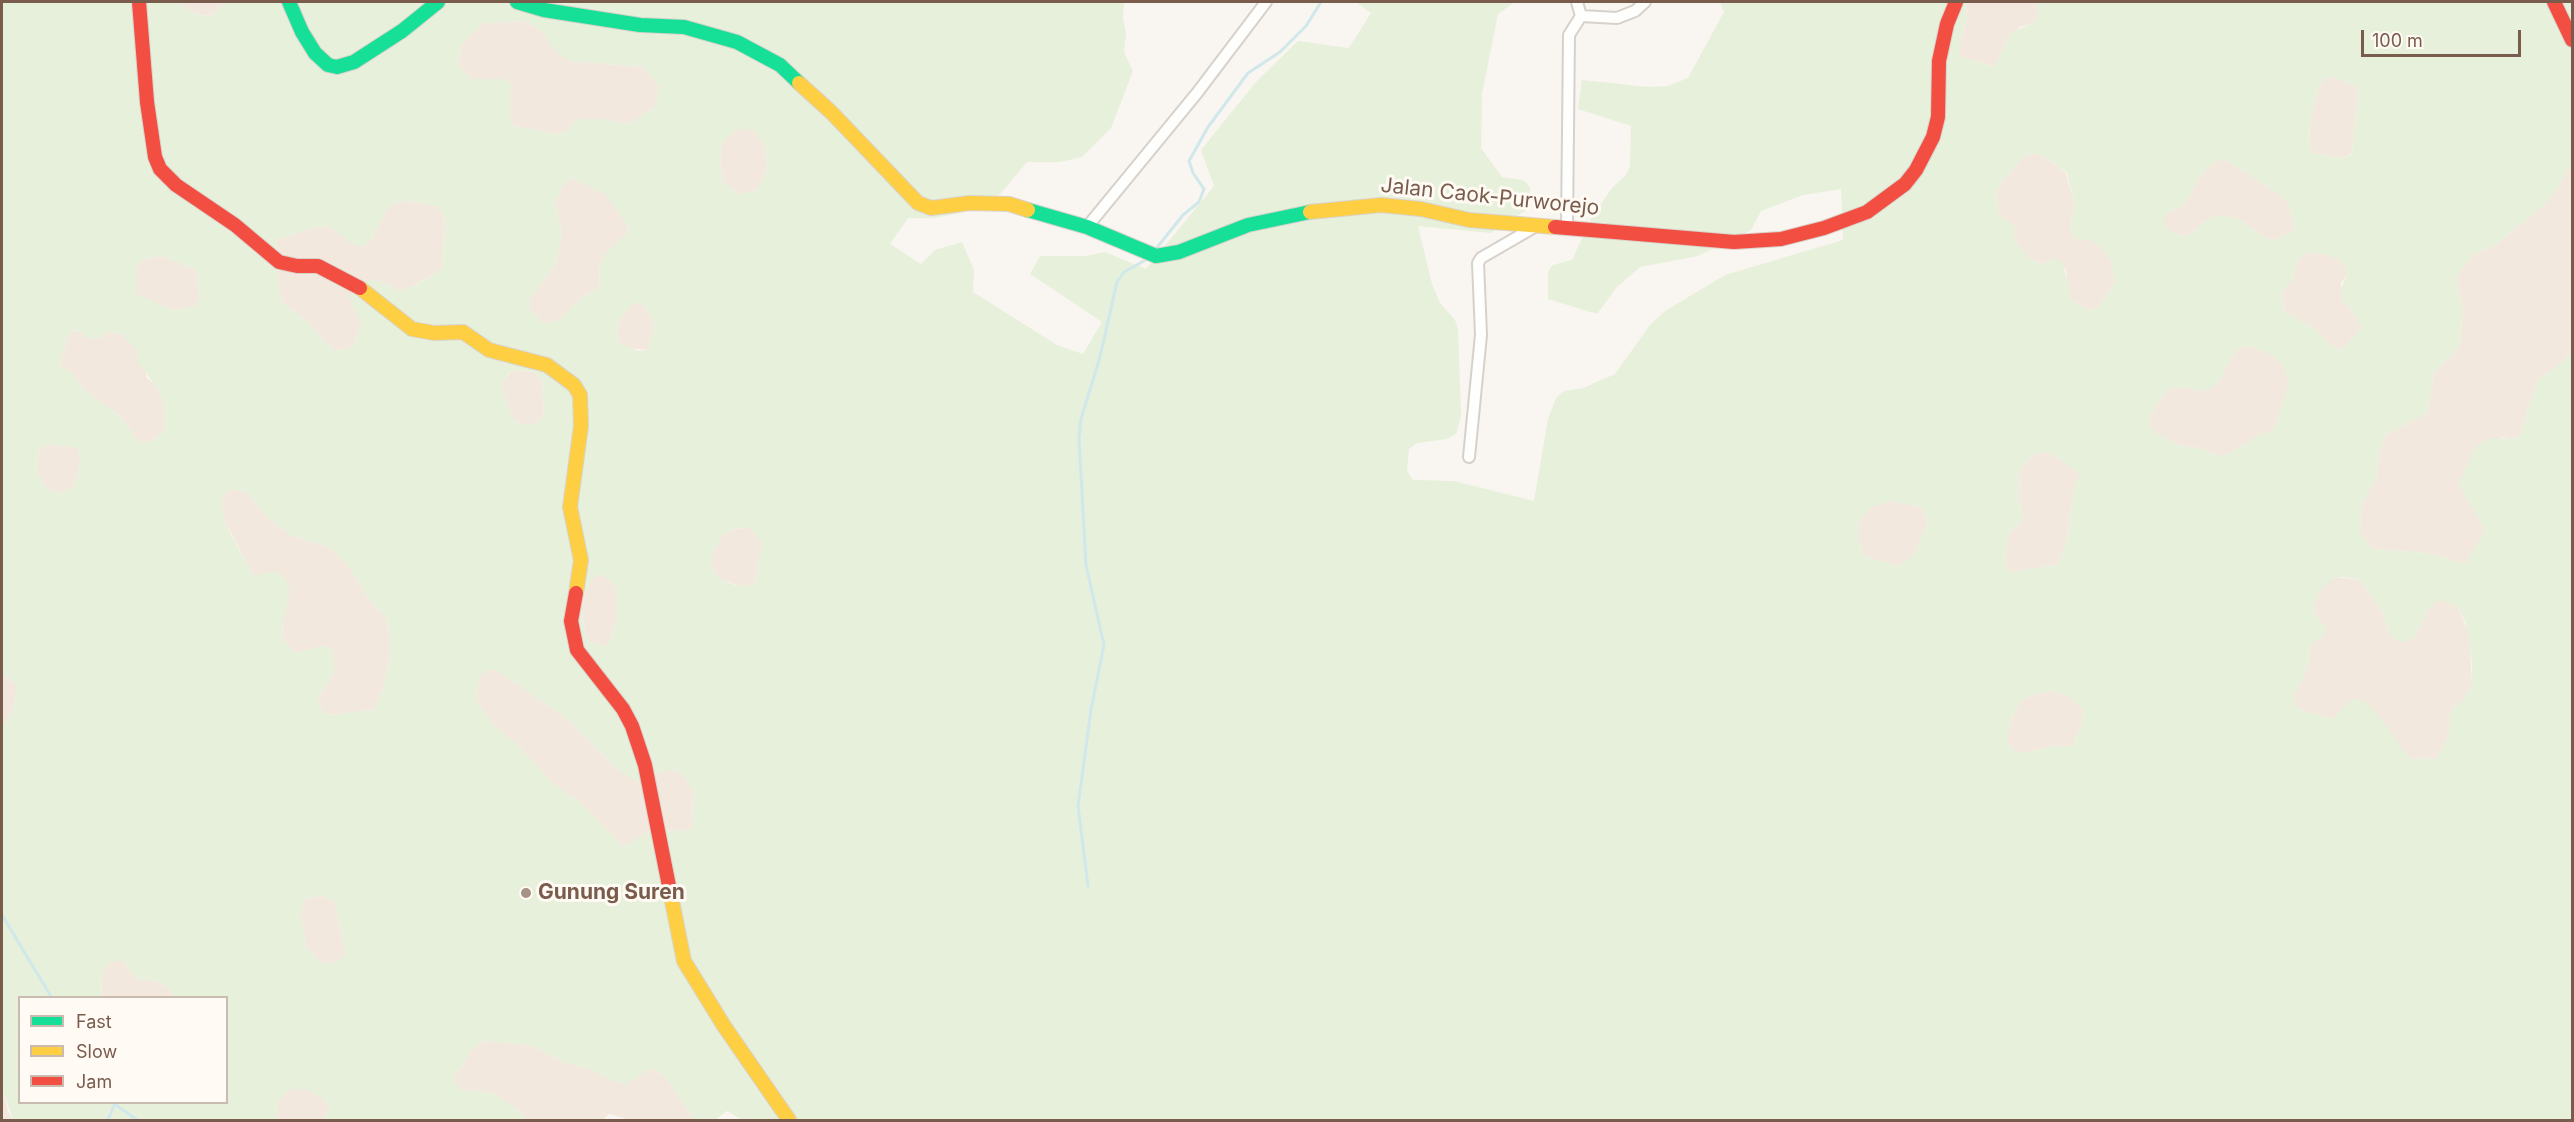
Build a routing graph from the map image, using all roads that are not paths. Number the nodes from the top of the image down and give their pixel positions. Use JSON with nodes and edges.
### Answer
{"nodes":[{"id":1,"x":139,"y":2,"type":"edge"},
{"id":2,"x":289,"y":2,"type":"edge"},
{"id":3,"x":438,"y":2,"type":"edge"},
{"id":4,"x":516,"y":2,"type":"edge"},
{"id":5,"x":1266,"y":2,"type":"edge"},
{"id":6,"x":1577,"y":2,"type":"edge"},
{"id":7,"x":1645,"y":2,"type":"edge"},
{"id":8,"x":1956,"y":2,"type":"edge"},
{"id":9,"x":2554,"y":2,"type":"edge"},
{"id":10,"x":1581,"y":16,"type":"junction"},
{"id":11,"x":2572,"y":39,"type":"edge"},
{"id":12,"x":1538,"y":225,"type":"junction"},
{"id":13,"x":1087,"y":227,"type":"junction"},
{"id":14,"x":1566,"y":227,"type":"junction"},
{"id":15,"x":1469,"y":458,"type":"dead end"},
{"id":16,"x":789,"y":1120,"type":"edge"}],
"edges":[{"from":1,"to":16,"type":"street"},
{"from":2,"to":3,"type":"street"},
{"from":4,"to":13,"type":"street","name":"Jalan Caok-Purworejo"},
{"from":5,"to":13,"type":"street"},
{"from":6,"to":10,"type":"street"},
{"from":7,"to":10,"type":"street"},
{"from":8,"to":14,"type":"street","name":"Jalan Caok-Purworejo"},
{"from":9,"to":11,"type":"street"},
{"from":10,"to":14,"type":"street"},
{"from":12,"to":13,"type":"street","name":"Jalan Caok-Purworejo"},
{"from":12,"to":14,"type":"street","name":"Jalan Caok-Purworejo"},
{"from":12,"to":15,"type":"street"}]}
